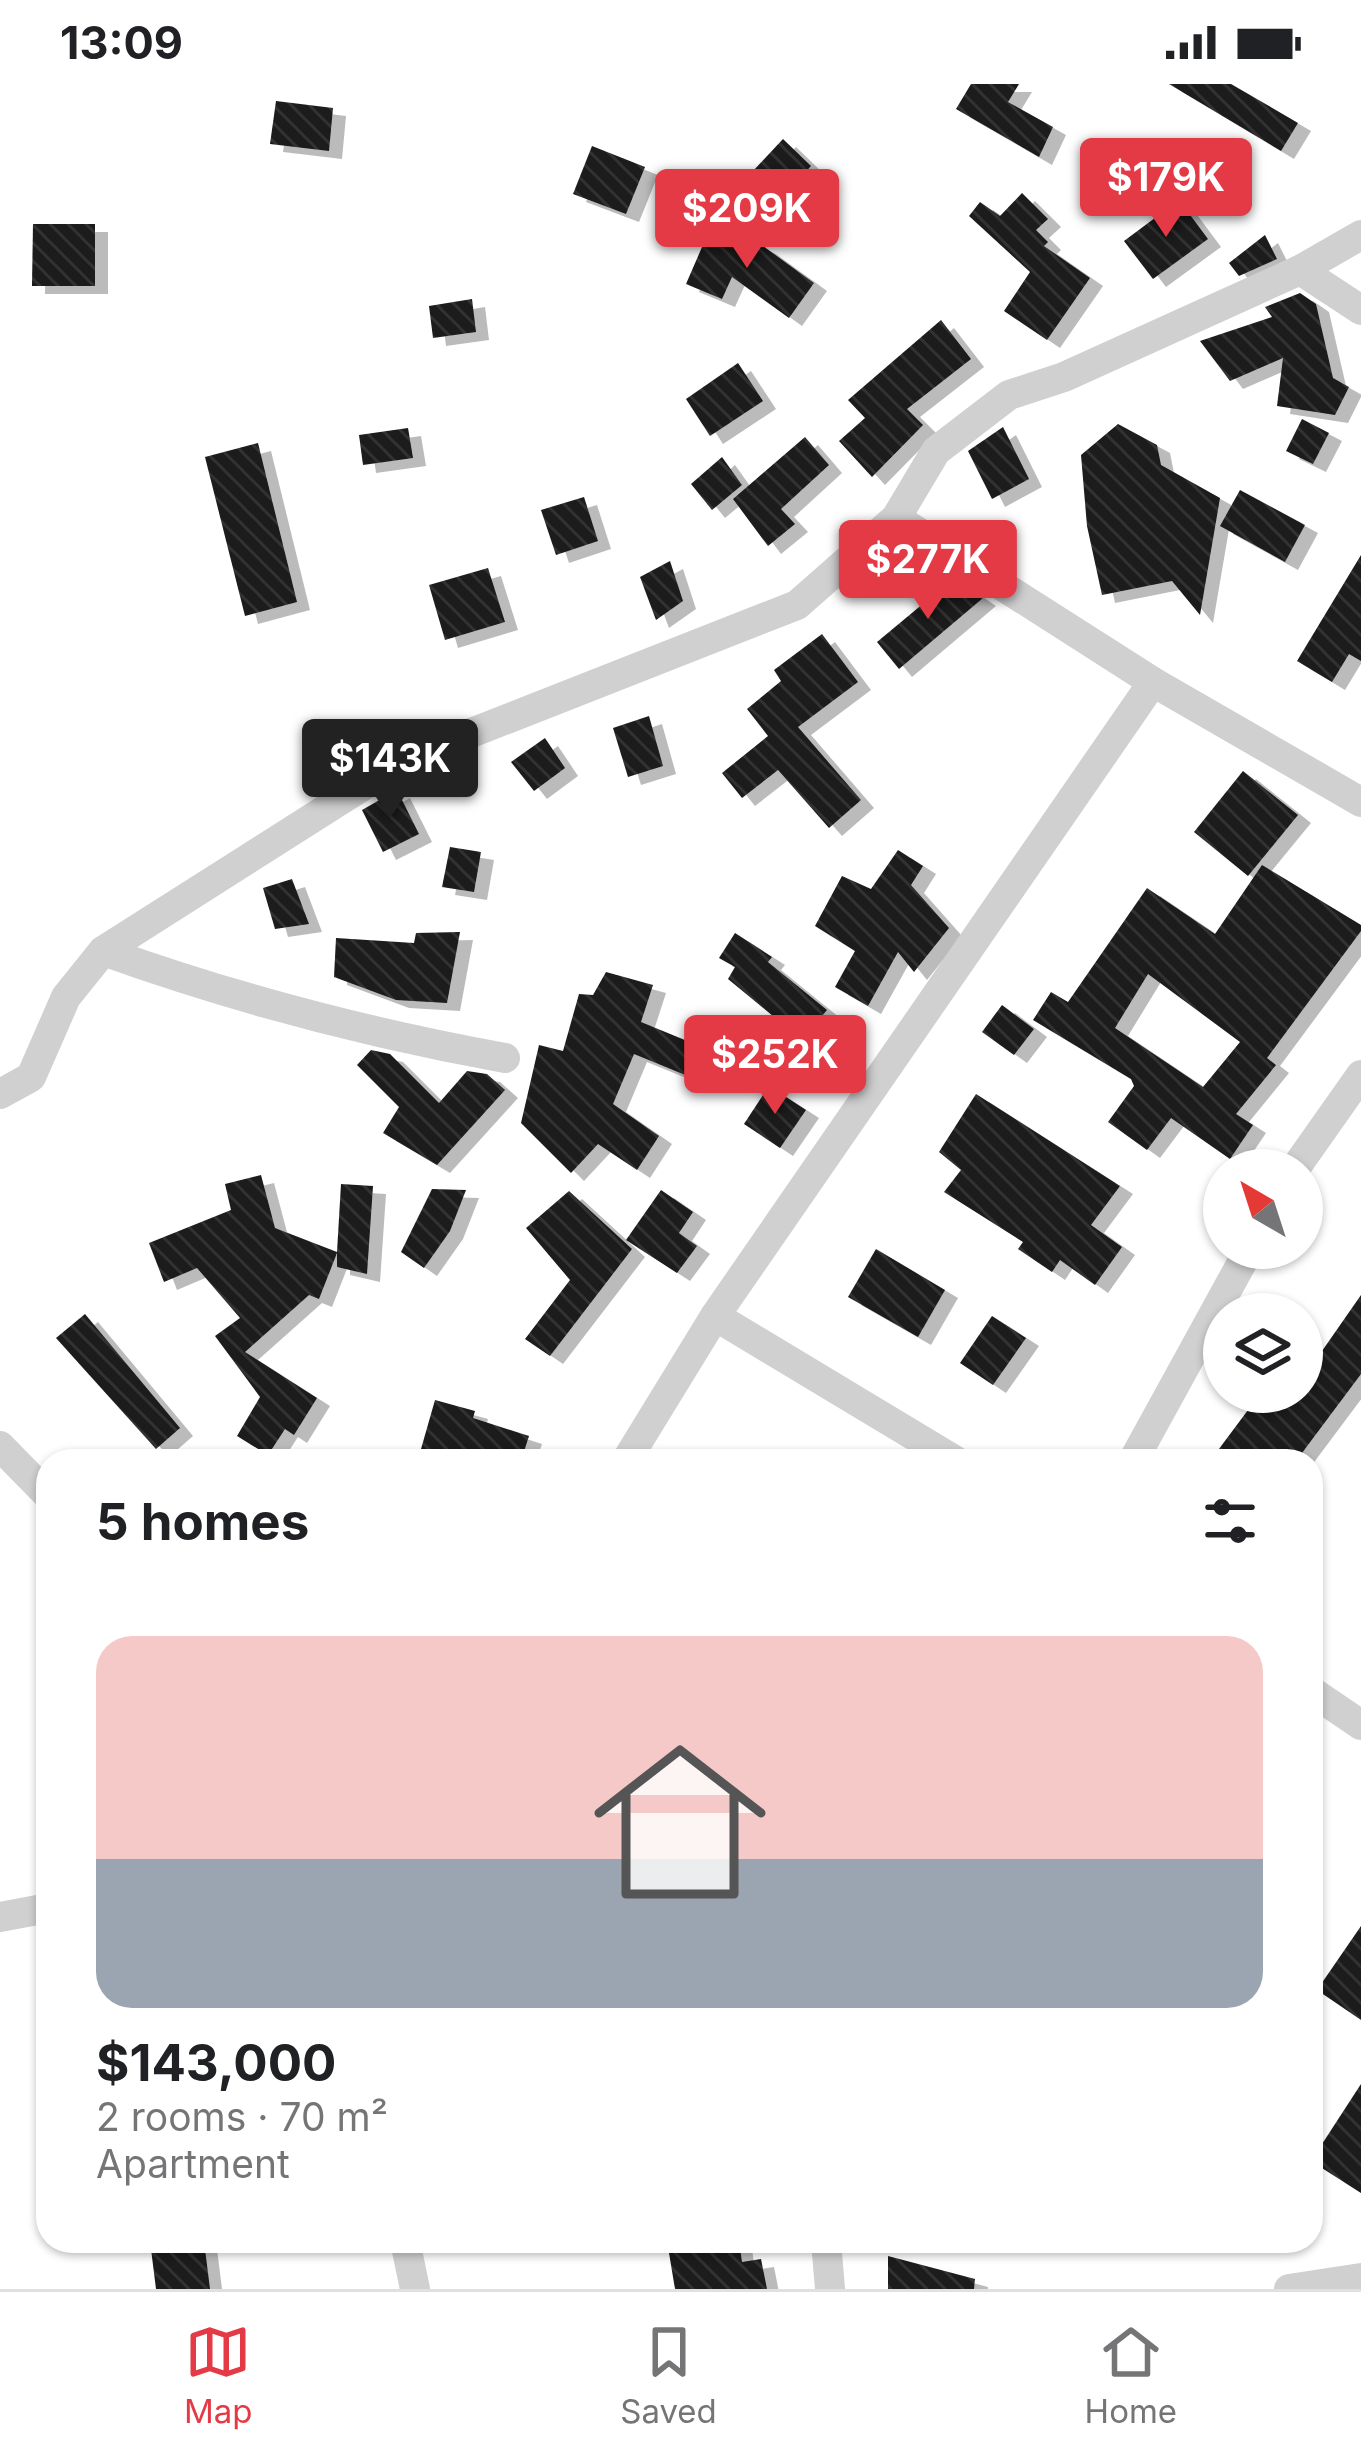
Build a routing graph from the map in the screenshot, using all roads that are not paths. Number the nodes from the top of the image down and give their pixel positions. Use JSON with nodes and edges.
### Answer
{"nodes":[{"id":1,"x":1361,"y":235,"type":"edge"},
{"id":2,"x":1300,"y":270,"type":"junction"},
{"id":3,"x":1361,"y":310,"type":"edge"},
{"id":4,"x":896,"y":518,"type":"junction"},
{"id":5,"x":1153,"y":682,"type":"junction"},
{"id":6,"x":1361,"y":802,"type":"edge"},
{"id":7,"x":103,"y":951,"type":"junction"},
{"id":8,"x":505,"y":1058,"type":"dead end"},
{"id":9,"x":1361,"y":1075,"type":"edge"},
{"id":10,"x":0,"y":1094,"type":"edge"},
{"id":11,"x":1309,"y":1149,"type":"edge"},
{"id":12,"x":1238,"y":1269,"type":"edge"},
{"id":13,"x":715,"y":1316,"type":"junction"},
{"id":14,"x":0,"y":1446,"type":"edge"},
{"id":15,"x":633,"y":1449,"type":"edge"},
{"id":16,"x":936,"y":1449,"type":"edge"},
{"id":17,"x":1140,"y":1449,"type":"edge"},
{"id":18,"x":36,"y":1483,"type":"edge"},
{"id":19,"x":1323,"y":1699,"type":"edge"},
{"id":20,"x":1361,"y":1725,"type":"edge"},
{"id":21,"x":36,"y":1910,"type":"edge"},
{"id":22,"x":0,"y":1916,"type":"edge"},
{"id":23,"x":408,"y":2253,"type":"edge"},
{"id":24,"x":827,"y":2253,"type":"edge"},
{"id":25,"x":1361,"y":2278,"type":"edge"},
{"id":26,"x":415,"y":2289,"type":"edge"},
{"id":27,"x":830,"y":2289,"type":"edge"},
{"id":28,"x":1289,"y":2289,"type":"edge"}],
"edges":[{"from":1,"to":2,"type":"street"},
{"from":2,"to":3,"type":"street"},
{"from":2,"to":4,"type":"street"},
{"from":4,"to":5,"type":"street"},
{"from":4,"to":7,"type":"street"},
{"from":5,"to":6,"type":"street"},
{"from":5,"to":13,"type":"street"},
{"from":7,"to":8,"type":"street"},
{"from":7,"to":10,"type":"street"},
{"from":9,"to":11,"type":"street"},
{"from":12,"to":17,"type":"street"},
{"from":13,"to":15,"type":"street"},
{"from":13,"to":16,"type":"street"},
{"from":14,"to":18,"type":"street"},
{"from":19,"to":20,"type":"street"},
{"from":21,"to":22,"type":"street"},
{"from":23,"to":26,"type":"street"},
{"from":24,"to":27,"type":"street"},
{"from":25,"to":28,"type":"street"}]}
